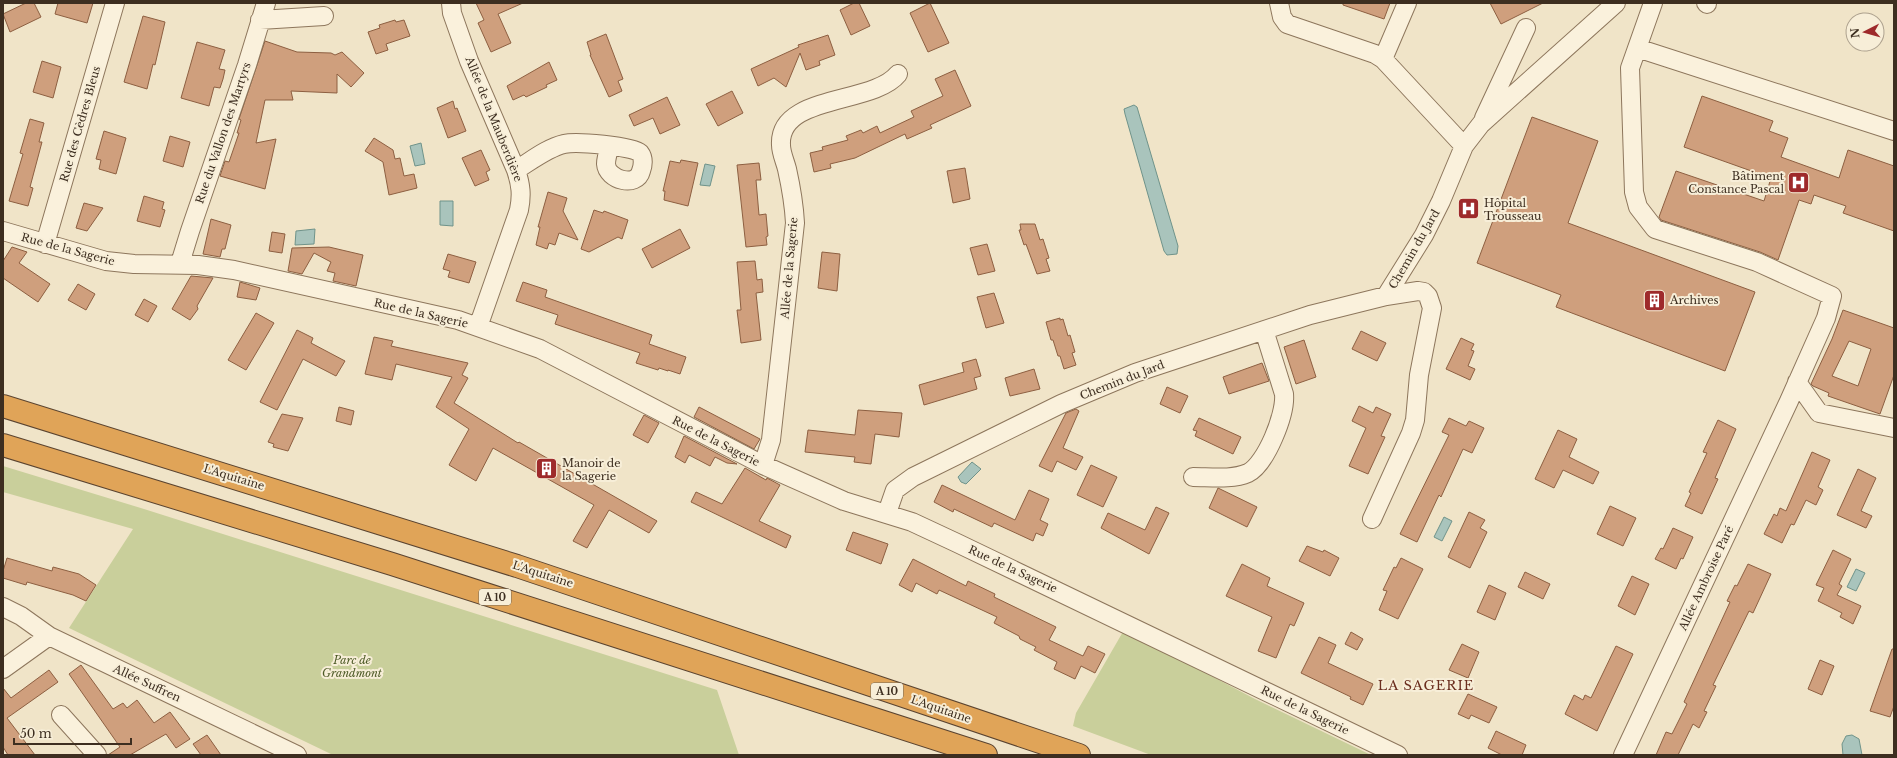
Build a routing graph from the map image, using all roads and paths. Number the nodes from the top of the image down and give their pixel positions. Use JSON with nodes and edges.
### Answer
{"nodes":[{"id":1,"x":115,"y":3,"type":"edge"},
{"id":2,"x":266,"y":3,"type":"edge"},
{"id":3,"x":451,"y":3,"type":"edge"},
{"id":4,"x":1279,"y":3,"type":"edge"},
{"id":5,"x":1407,"y":3,"type":"edge"},
{"id":6,"x":1616,"y":3,"type":"edge"},
{"id":7,"x":1653,"y":3,"type":"edge"},
{"id":8,"x":324,"y":16,"type":"dead end"},
{"id":9,"x":260,"y":20,"type":"junction"},
{"id":10,"x":1526,"y":28,"type":"dead end"},
{"id":11,"x":1637,"y":48,"type":"junction"},
{"id":12,"x":1383,"y":59,"type":"junction"},
{"id":13,"x":898,"y":74,"type":"dead end"},
{"id":14,"x":1481,"y":124,"type":"junction"},
{"id":15,"x":1894,"y":131,"type":"edge"},
{"id":16,"x":610,"y":146,"type":"dead end"},
{"id":17,"x":1464,"y":146,"type":"junction"},
{"id":18,"x":516,"y":170,"type":"junction"},
{"id":19,"x":3,"y":231,"type":"edge"},
{"id":20,"x":45,"y":244,"type":"junction"},
{"id":21,"x":182,"y":264,"type":"junction"},
{"id":22,"x":1386,"y":296,"type":"junction"},
{"id":23,"x":478,"y":327,"type":"junction"},
{"id":24,"x":1264,"y":330,"type":"junction"},
{"id":25,"x":1797,"y":382,"type":"junction"},
{"id":26,"x":3,"y":406,"type":"edge"},
{"id":27,"x":1894,"y":428,"type":"edge"},
{"id":28,"x":3,"y":445,"type":"edge"},
{"id":29,"x":763,"y":466,"type":"junction"},
{"id":30,"x":1193,"y":477,"type":"dead end"},
{"id":31,"x":887,"y":513,"type":"junction"},
{"id":32,"x":1372,"y":519,"type":"dead end"},
{"id":33,"x":3,"y":607,"type":"edge"},
{"id":34,"x":49,"y":636,"type":"junction"},
{"id":35,"x":3,"y":670,"type":"edge"},
{"id":36,"x":61,"y":715,"type":"dead end"},
{"id":37,"x":97,"y":755,"type":"edge"},
{"id":38,"x":297,"y":755,"type":"edge"},
{"id":39,"x":986,"y":755,"type":"edge"},
{"id":40,"x":1079,"y":755,"type":"edge"},
{"id":41,"x":1398,"y":755,"type":"edge"},
{"id":42,"x":1623,"y":755,"type":"edge"}],
"edges":[{"from":1,"to":20,"type":"street","name":"Rue des Cèdres Bleus"},
{"from":2,"to":9,"type":"street","name":"Rue du Vallon des Martyrs"},
{"from":3,"to":18,"type":"street","name":"Allée de la Mauberdière"},
{"from":4,"to":12,"type":"street"},
{"from":5,"to":12,"type":"street"},
{"from":6,"to":14,"type":"street"},
{"from":7,"to":11,"type":"street"},
{"from":8,"to":9,"type":"street"},
{"from":9,"to":21,"type":"street","name":"Rue du Vallon des Martyrs"},
{"from":10,"to":14,"type":"street"},
{"from":11,"to":15,"type":"street"},
{"from":11,"to":25,"type":"street","name":"Allée Ambroise Paré"},
{"from":12,"to":17,"type":"street"},
{"from":13,"to":29,"type":"street","name":"Allée de la Sagerie"},
{"from":14,"to":17,"type":"street","name":"Chemin du Jard"},
{"from":16,"to":18,"type":"street"},
{"from":17,"to":22,"type":"street","name":"Chemin du Jard"},
{"from":18,"to":23,"type":"street","name":"Allée de la Mauberdière"},
{"from":19,"to":20,"type":"street","name":"Rue de la Sagerie"},
{"from":20,"to":21,"type":"street","name":"Rue de la Sagerie"},
{"from":21,"to":23,"type":"street","name":"Rue de la Sagerie"},
{"from":22,"to":24,"type":"street","name":"Chemin du Jard"},
{"from":22,"to":32,"type":"street","name":"Chemin du Jard"},
{"from":23,"to":29,"type":"street","name":"Rue de la Sagerie"},
{"from":24,"to":30,"type":"street"},
{"from":24,"to":31,"type":"street","name":"Chemin du Jard"},
{"from":25,"to":27,"type":"street"},
{"from":25,"to":42,"type":"street","name":"Allée Ambroise Paré"},
{"from":26,"to":40,"type":"highway","name":"L'Aquitaine","number":"A 10"},
{"from":28,"to":39,"type":"highway","number":"A 10"},
{"from":29,"to":31,"type":"street","name":"Rue de la Sagerie"},
{"from":31,"to":41,"type":"street","name":"Rue de la Sagerie"},
{"from":33,"to":34,"type":"street","name":"Allée Suffren"},
{"from":34,"to":35,"type":"street"},
{"from":34,"to":38,"type":"street","name":"Allée Suffren"},
{"from":36,"to":37,"type":"street"}]}
